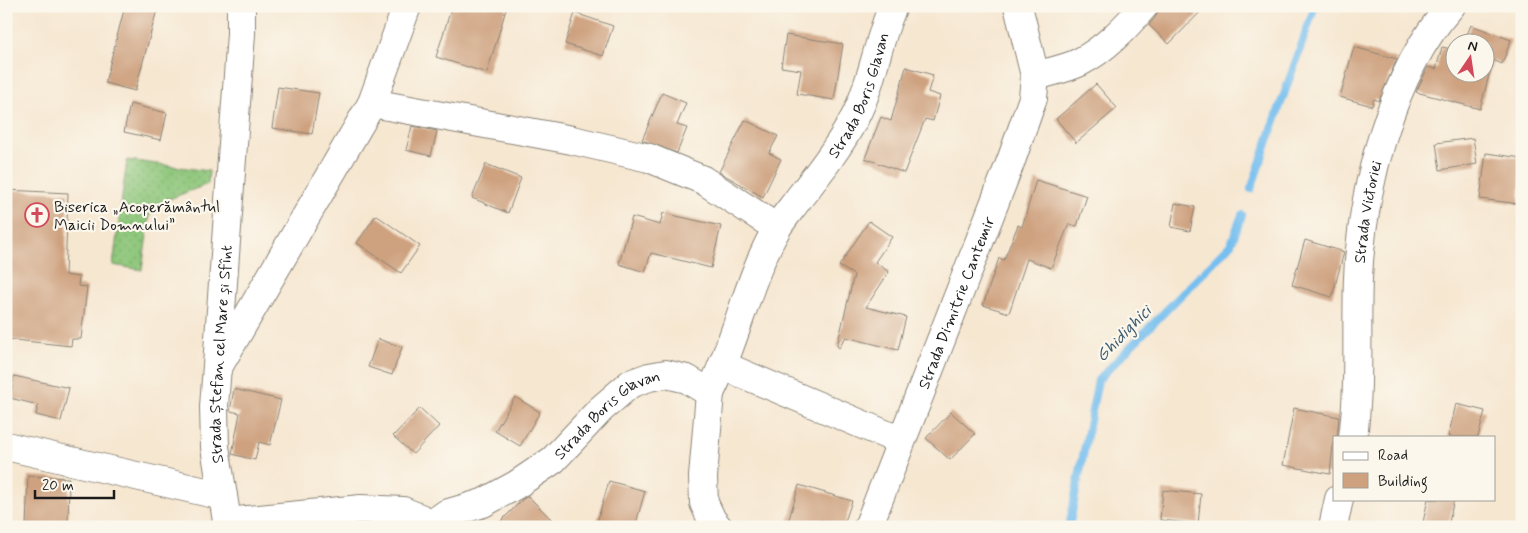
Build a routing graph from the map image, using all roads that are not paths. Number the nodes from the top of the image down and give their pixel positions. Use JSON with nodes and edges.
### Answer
{"nodes":[{"id":1,"x":241,"y":6,"type":"edge"},
{"id":2,"x":407,"y":6,"type":"edge"},
{"id":3,"x":893,"y":6,"type":"edge"},
{"id":4,"x":1018,"y":6,"type":"edge"},
{"id":5,"x":1144,"y":6,"type":"edge"},
{"id":6,"x":1451,"y":6,"type":"edge"},
{"id":7,"x":1035,"y":76,"type":"junction"},
{"id":8,"x":372,"y":103,"type":"junction"},
{"id":9,"x":777,"y":228,"type":"junction"},
{"id":10,"x":724,"y":366,"type":"junction"},
{"id":11,"x":217,"y":369,"type":"junction"},
{"id":12,"x":710,"y":393,"type":"junction"},
{"id":13,"x":1353,"y":436,"type":"edge"},
{"id":14,"x":900,"y":441,"type":"junction"},
{"id":15,"x":6,"y":446,"type":"edge"},
{"id":16,"x":1339,"y":500,"type":"edge"},
{"id":17,"x":226,"y":518,"type":"edge"},
{"id":18,"x":712,"y":525,"type":"edge"},
{"id":19,"x":437,"y":526,"type":"edge"},
{"id":20,"x":868,"y":527,"type":"edge"},
{"id":21,"x":1333,"y":527,"type":"edge"}],
"edges":[{"from":1,"to":11,"type":"street","name":"Strada Ștefan cel Mare și Sfînt"},
{"from":2,"to":8,"type":"street"},
{"from":3,"to":9,"type":"street","name":"Strada Boris Glavan"},
{"from":4,"to":7,"type":"street","name":"Strada Dimitrie Cantemir"},
{"from":5,"to":7,"type":"street"},
{"from":6,"to":13,"type":"street","name":"Strada Victoriei"},
{"from":7,"to":14,"type":"street","name":"Strada Dimitrie Cantemir"},
{"from":8,"to":9,"type":"street"},
{"from":8,"to":11,"type":"street"},
{"from":9,"to":10,"type":"street","name":"Strada Boris Glavan"},
{"from":10,"to":12,"type":"street","name":"Strada Boris Glavan"},
{"from":10,"to":14,"type":"street"},
{"from":11,"to":17,"type":"street","name":"Strada Ștefan cel Mare și Sfînt"},
{"from":12,"to":18,"type":"street"},
{"from":12,"to":19,"type":"street","name":"Strada Boris Glavan"},
{"from":14,"to":20,"type":"street","name":"Strada Dimitrie Cantemir"},
{"from":15,"to":17,"type":"street"},
{"from":16,"to":21,"type":"street"},
{"from":17,"to":19,"type":"street"}]}
